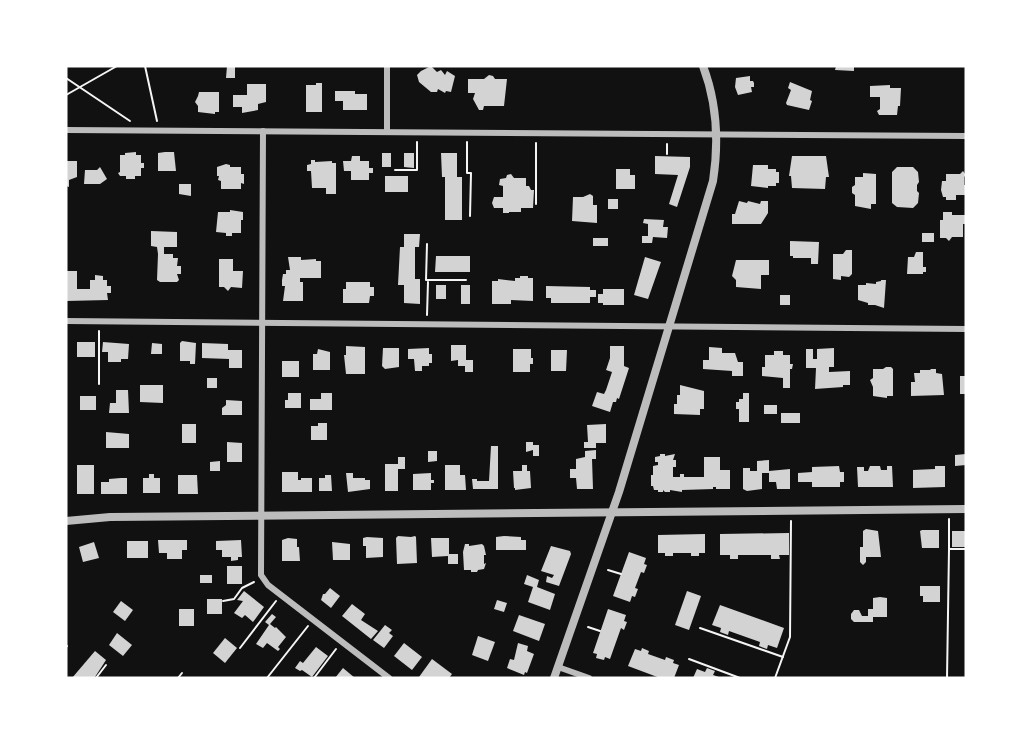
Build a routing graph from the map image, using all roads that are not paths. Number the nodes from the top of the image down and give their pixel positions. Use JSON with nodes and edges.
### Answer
{"nodes":[{"id":1,"x":387,"y":66,"type":"edge"},
{"id":2,"x":703,"y":66,"type":"edge"},
{"id":3,"x":66,"y":130,"type":"edge"},
{"id":4,"x":263,"y":131,"type":"junction"},
{"id":5,"x":387,"y":132,"type":"junction"},
{"id":6,"x":716,"y":135,"type":"junction"},
{"id":7,"x":966,"y":136,"type":"edge"},
{"id":8,"x":66,"y":321,"type":"edge"},
{"id":9,"x":262,"y":323,"type":"junction"},
{"id":10,"x":670,"y":325,"type":"junction"},
{"id":11,"x":966,"y":329,"type":"edge"},
{"id":12,"x":966,"y":509,"type":"edge"},
{"id":13,"x":612,"y":512,"type":"junction"},
{"id":14,"x":261,"y":515,"type":"junction"},
{"id":15,"x":66,"y":520,"type":"edge"},
{"id":16,"x":558,"y":667,"type":"junction"},
{"id":17,"x":388,"y":678,"type":"edge"},
{"id":18,"x":554,"y":678,"type":"edge"},
{"id":19,"x":589,"y":678,"type":"edge"}],
"edges":[{"from":1,"to":5,"type":"street"},
{"from":2,"to":6,"type":"street"},
{"from":3,"to":4,"type":"street"},
{"from":4,"to":5,"type":"street"},
{"from":4,"to":9,"type":"street"},
{"from":5,"to":6,"type":"street"},
{"from":6,"to":7,"type":"street"},
{"from":6,"to":10,"type":"street"},
{"from":8,"to":9,"type":"street"},
{"from":9,"to":10,"type":"street"},
{"from":9,"to":14,"type":"street"},
{"from":10,"to":11,"type":"street"},
{"from":10,"to":13,"type":"street"},
{"from":12,"to":13,"type":"street"},
{"from":13,"to":14,"type":"street"},
{"from":13,"to":16,"type":"street"},
{"from":14,"to":15,"type":"street"},
{"from":14,"to":17,"type":"street"},
{"from":16,"to":18,"type":"street"},
{"from":16,"to":19,"type":"street"}]}
